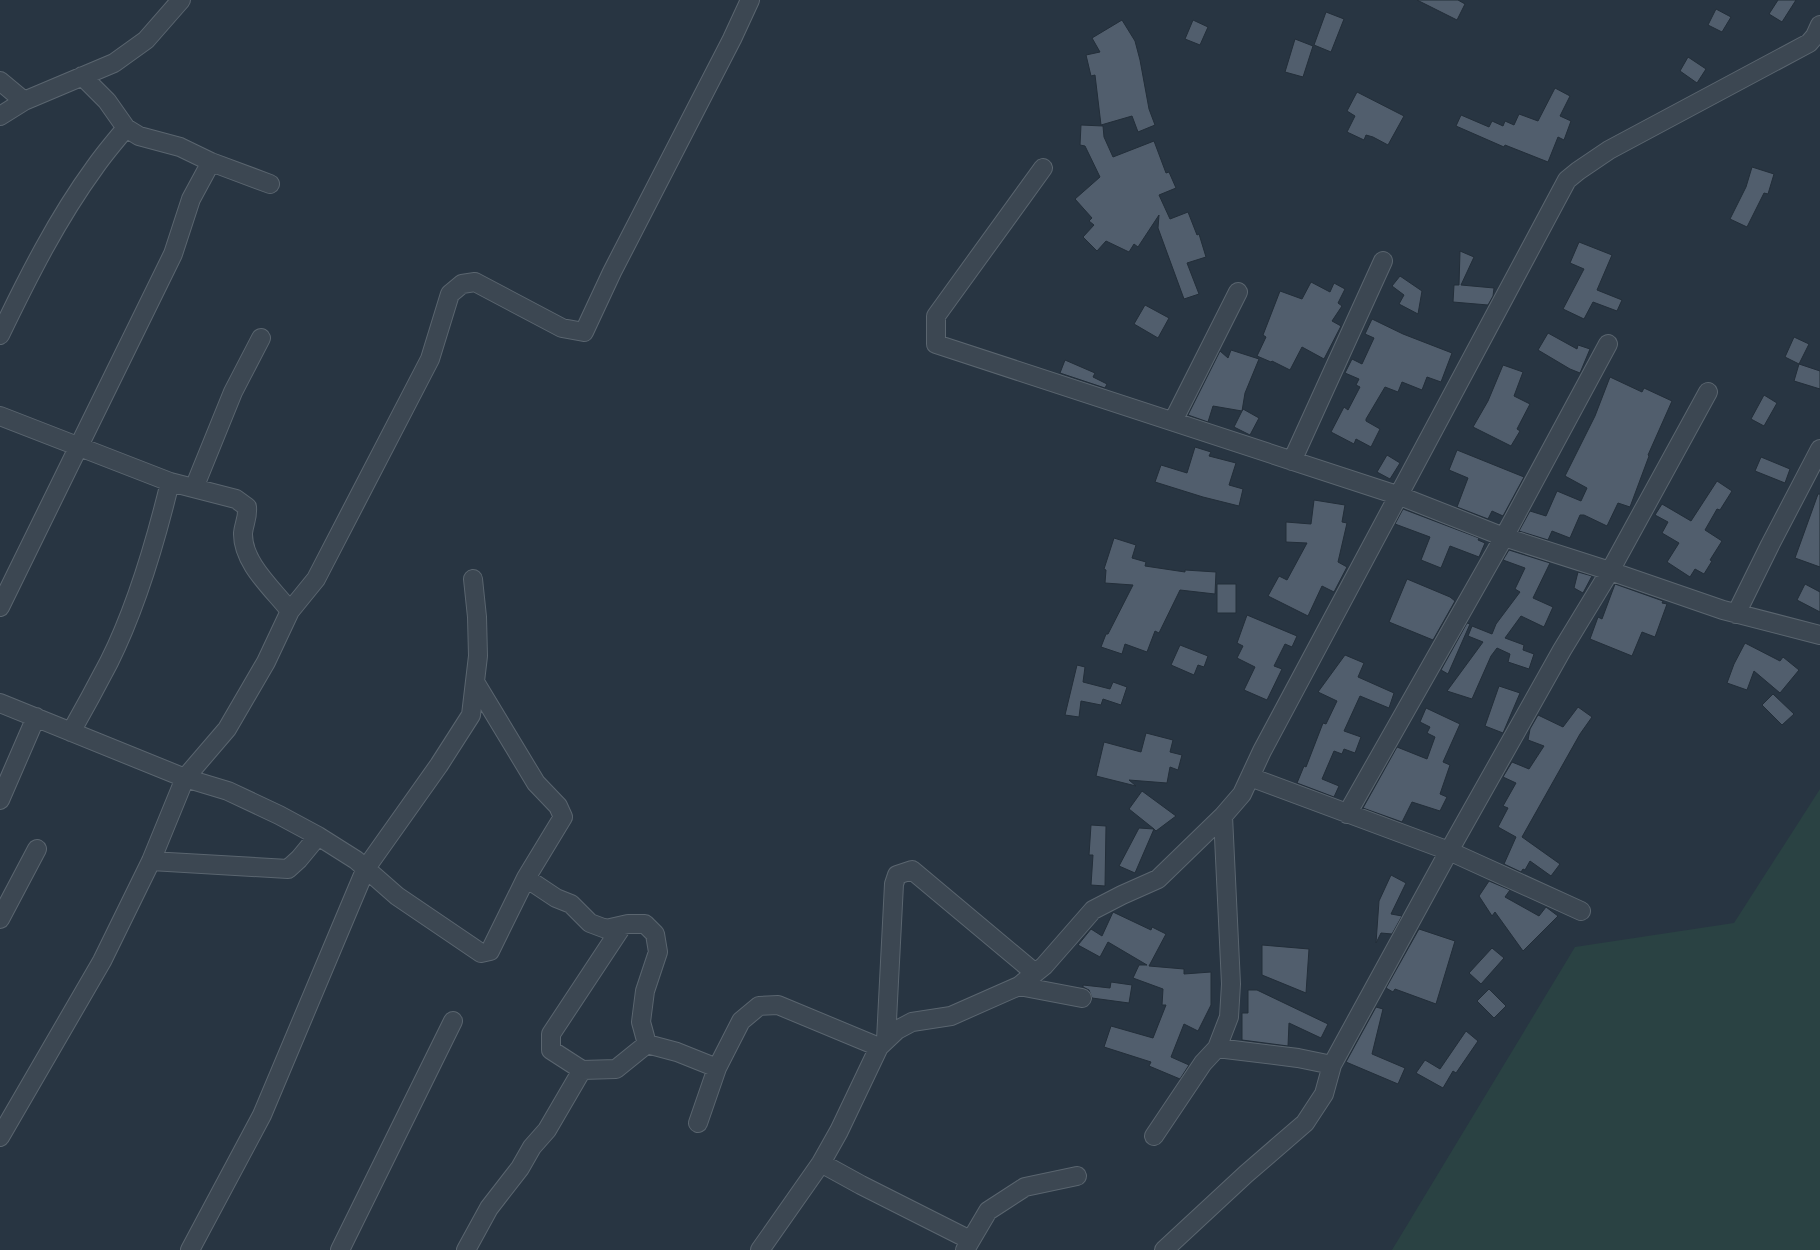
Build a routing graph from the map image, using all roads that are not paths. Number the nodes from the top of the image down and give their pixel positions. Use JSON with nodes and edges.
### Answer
{"nodes":[{"id":1,"x":181,"y":0,"type":"edge"},
{"id":2,"x":750,"y":0,"type":"edge"},
{"id":3,"x":1820,"y":25,"type":"edge"},
{"id":4,"x":82,"y":76,"type":"junction"},
{"id":5,"x":0,"y":81,"type":"edge"},
{"id":6,"x":24,"y":102,"type":"junction"},
{"id":7,"x":0,"y":116,"type":"edge"},
{"id":8,"x":126,"y":128,"type":"junction"},
{"id":9,"x":211,"y":162,"type":"junction"},
{"id":10,"x":1043,"y":168,"type":"dead end"},
{"id":11,"x":270,"y":184,"type":"dead end"},
{"id":12,"x":1383,"y":261,"type":"dead end"},
{"id":13,"x":1238,"y":292,"type":"dead end"},
{"id":14,"x":0,"y":335,"type":"edge"},
{"id":15,"x":261,"y":338,"type":"dead end"},
{"id":16,"x":1608,"y":344,"type":"dead end"},
{"id":17,"x":1708,"y":392,"type":"dead end"},
{"id":18,"x":0,"y":416,"type":"edge"},
{"id":19,"x":1172,"y":421,"type":"junction"},
{"id":20,"x":80,"y":446,"type":"junction"},
{"id":21,"x":1820,"y":449,"type":"edge"},
{"id":22,"x":1292,"y":461,"type":"junction"},
{"id":23,"x":170,"y":482,"type":"junction"},
{"id":24,"x":194,"y":488,"type":"junction"},
{"id":25,"x":1400,"y":496,"type":"junction"},
{"id":26,"x":1504,"y":537,"type":"junction"},
{"id":27,"x":1610,"y":571,"type":"junction"},
{"id":28,"x":473,"y":579,"type":"dead end"},
{"id":29,"x":0,"y":607,"type":"edge"},
{"id":30,"x":290,"y":611,"type":"junction"},
{"id":31,"x":1736,"y":614,"type":"junction"},
{"id":32,"x":1820,"y":635,"type":"edge"},
{"id":33,"x":475,"y":682,"type":"junction"},
{"id":34,"x":0,"y":703,"type":"edge"},
{"id":35,"x":36,"y":717,"type":"junction"},
{"id":36,"x":72,"y":732,"type":"junction"},
{"id":37,"x":1250,"y":777,"type":"junction"},
{"id":38,"x":185,"y":778,"type":"junction"},
{"id":39,"x":0,"y":800,"type":"edge"},
{"id":40,"x":1347,"y":814,"type":"junction"},
{"id":41,"x":1223,"y":816,"type":"junction"},
{"id":42,"x":318,"y":836,"type":"junction"},
{"id":43,"x":37,"y":849,"type":"dead end"},
{"id":44,"x":1449,"y":851,"type":"junction"},
{"id":45,"x":151,"y":861,"type":"junction"},
{"id":46,"x":366,"y":868,"type":"junction"},
{"id":47,"x":526,"y":878,"type":"junction"},
{"id":48,"x":1581,"y":911,"type":"dead end"},
{"id":49,"x":0,"y":919,"type":"edge"},
{"id":50,"x":623,"y":925,"type":"junction"},
{"id":51,"x":1035,"y":973,"type":"junction"},
{"id":52,"x":1018,"y":986,"type":"junction"},
{"id":53,"x":1082,"y":998,"type":"dead end"},
{"id":54,"x":453,"y":1021,"type":"dead end"},
{"id":55,"x":882,"y":1043,"type":"junction"},
{"id":56,"x":647,"y":1044,"type":"junction"},
{"id":57,"x":1218,"y":1048,"type":"junction"},
{"id":58,"x":1332,"y":1066,"type":"junction"},
{"id":59,"x":717,"y":1068,"type":"junction"},
{"id":60,"x":582,"y":1070,"type":"junction"},
{"id":61,"x":698,"y":1123,"type":"dead end"},
{"id":62,"x":1154,"y":1136,"type":"dead end"},
{"id":63,"x":0,"y":1137,"type":"edge"},
{"id":64,"x":821,"y":1163,"type":"junction"},
{"id":65,"x":1077,"y":1176,"type":"dead end"},
{"id":66,"x":968,"y":1245,"type":"edge"},
{"id":67,"x":190,"y":1250,"type":"edge"},
{"id":68,"x":340,"y":1250,"type":"edge"},
{"id":69,"x":466,"y":1250,"type":"edge"},
{"id":70,"x":760,"y":1250,"type":"edge"},
{"id":71,"x":1164,"y":1250,"type":"edge"}],
"edges":[{"from":1,"to":4,"type":"street"},
{"from":2,"to":30,"type":"street"},
{"from":3,"to":25,"type":"street"},
{"from":4,"to":6,"type":"street"},
{"from":4,"to":8,"type":"street"},
{"from":5,"to":6,"type":"street"},
{"from":6,"to":7,"type":"street"},
{"from":8,"to":9,"type":"street"},
{"from":8,"to":14,"type":"street"},
{"from":9,"to":11,"type":"street"},
{"from":9,"to":20,"type":"street"},
{"from":10,"to":19,"type":"street"},
{"from":12,"to":22,"type":"street"},
{"from":13,"to":19,"type":"street"},
{"from":15,"to":24,"type":"street"},
{"from":16,"to":26,"type":"street"},
{"from":17,"to":27,"type":"street"},
{"from":18,"to":20,"type":"street"},
{"from":19,"to":22,"type":"street"},
{"from":20,"to":23,"type":"street"},
{"from":20,"to":29,"type":"street"},
{"from":21,"to":31,"type":"street"},
{"from":22,"to":25,"type":"street"},
{"from":23,"to":24,"type":"street"},
{"from":23,"to":36,"type":"street"},
{"from":24,"to":30,"type":"street"},
{"from":25,"to":26,"type":"street"},
{"from":25,"to":37,"type":"street"},
{"from":26,"to":27,"type":"street"},
{"from":26,"to":40,"type":"street"},
{"from":27,"to":31,"type":"street"},
{"from":27,"to":44,"type":"street"},
{"from":28,"to":33,"type":"street"},
{"from":30,"to":38,"type":"street"},
{"from":31,"to":32,"type":"street"},
{"from":33,"to":46,"type":"street"},
{"from":33,"to":47,"type":"street"},
{"from":34,"to":35,"type":"street"},
{"from":35,"to":36,"type":"street"},
{"from":35,"to":39,"type":"street"},
{"from":36,"to":38,"type":"street"},
{"from":37,"to":40,"type":"street"},
{"from":37,"to":41,"type":"street"},
{"from":38,"to":42,"type":"street"},
{"from":38,"to":45,"type":"street"},
{"from":40,"to":44,"type":"street"},
{"from":41,"to":51,"type":"street"},
{"from":41,"to":57,"type":"street"},
{"from":42,"to":45,"type":"street"},
{"from":42,"to":46,"type":"street"},
{"from":43,"to":49,"type":"street"},
{"from":44,"to":48,"type":"street"},
{"from":44,"to":58,"type":"street"},
{"from":45,"to":63,"type":"street"},
{"from":46,"to":47,"type":"street"},
{"from":46,"to":67,"type":"street"},
{"from":47,"to":50,"type":"street"},
{"from":50,"to":56,"type":"street"},
{"from":50,"to":60,"type":"street"},
{"from":51,"to":52,"type":"street"},
{"from":51,"to":55,"type":"street"},
{"from":52,"to":53,"type":"street"},
{"from":52,"to":55,"type":"street"},
{"from":54,"to":68,"type":"street"},
{"from":55,"to":59,"type":"street"},
{"from":55,"to":64,"type":"street"},
{"from":56,"to":59,"type":"street"},
{"from":56,"to":60,"type":"street"},
{"from":57,"to":58,"type":"street"},
{"from":57,"to":62,"type":"street"},
{"from":58,"to":71,"type":"street"},
{"from":59,"to":61,"type":"street"},
{"from":60,"to":69,"type":"street"},
{"from":64,"to":66,"type":"street"},
{"from":64,"to":70,"type":"street"},
{"from":65,"to":66,"type":"street"}]}
